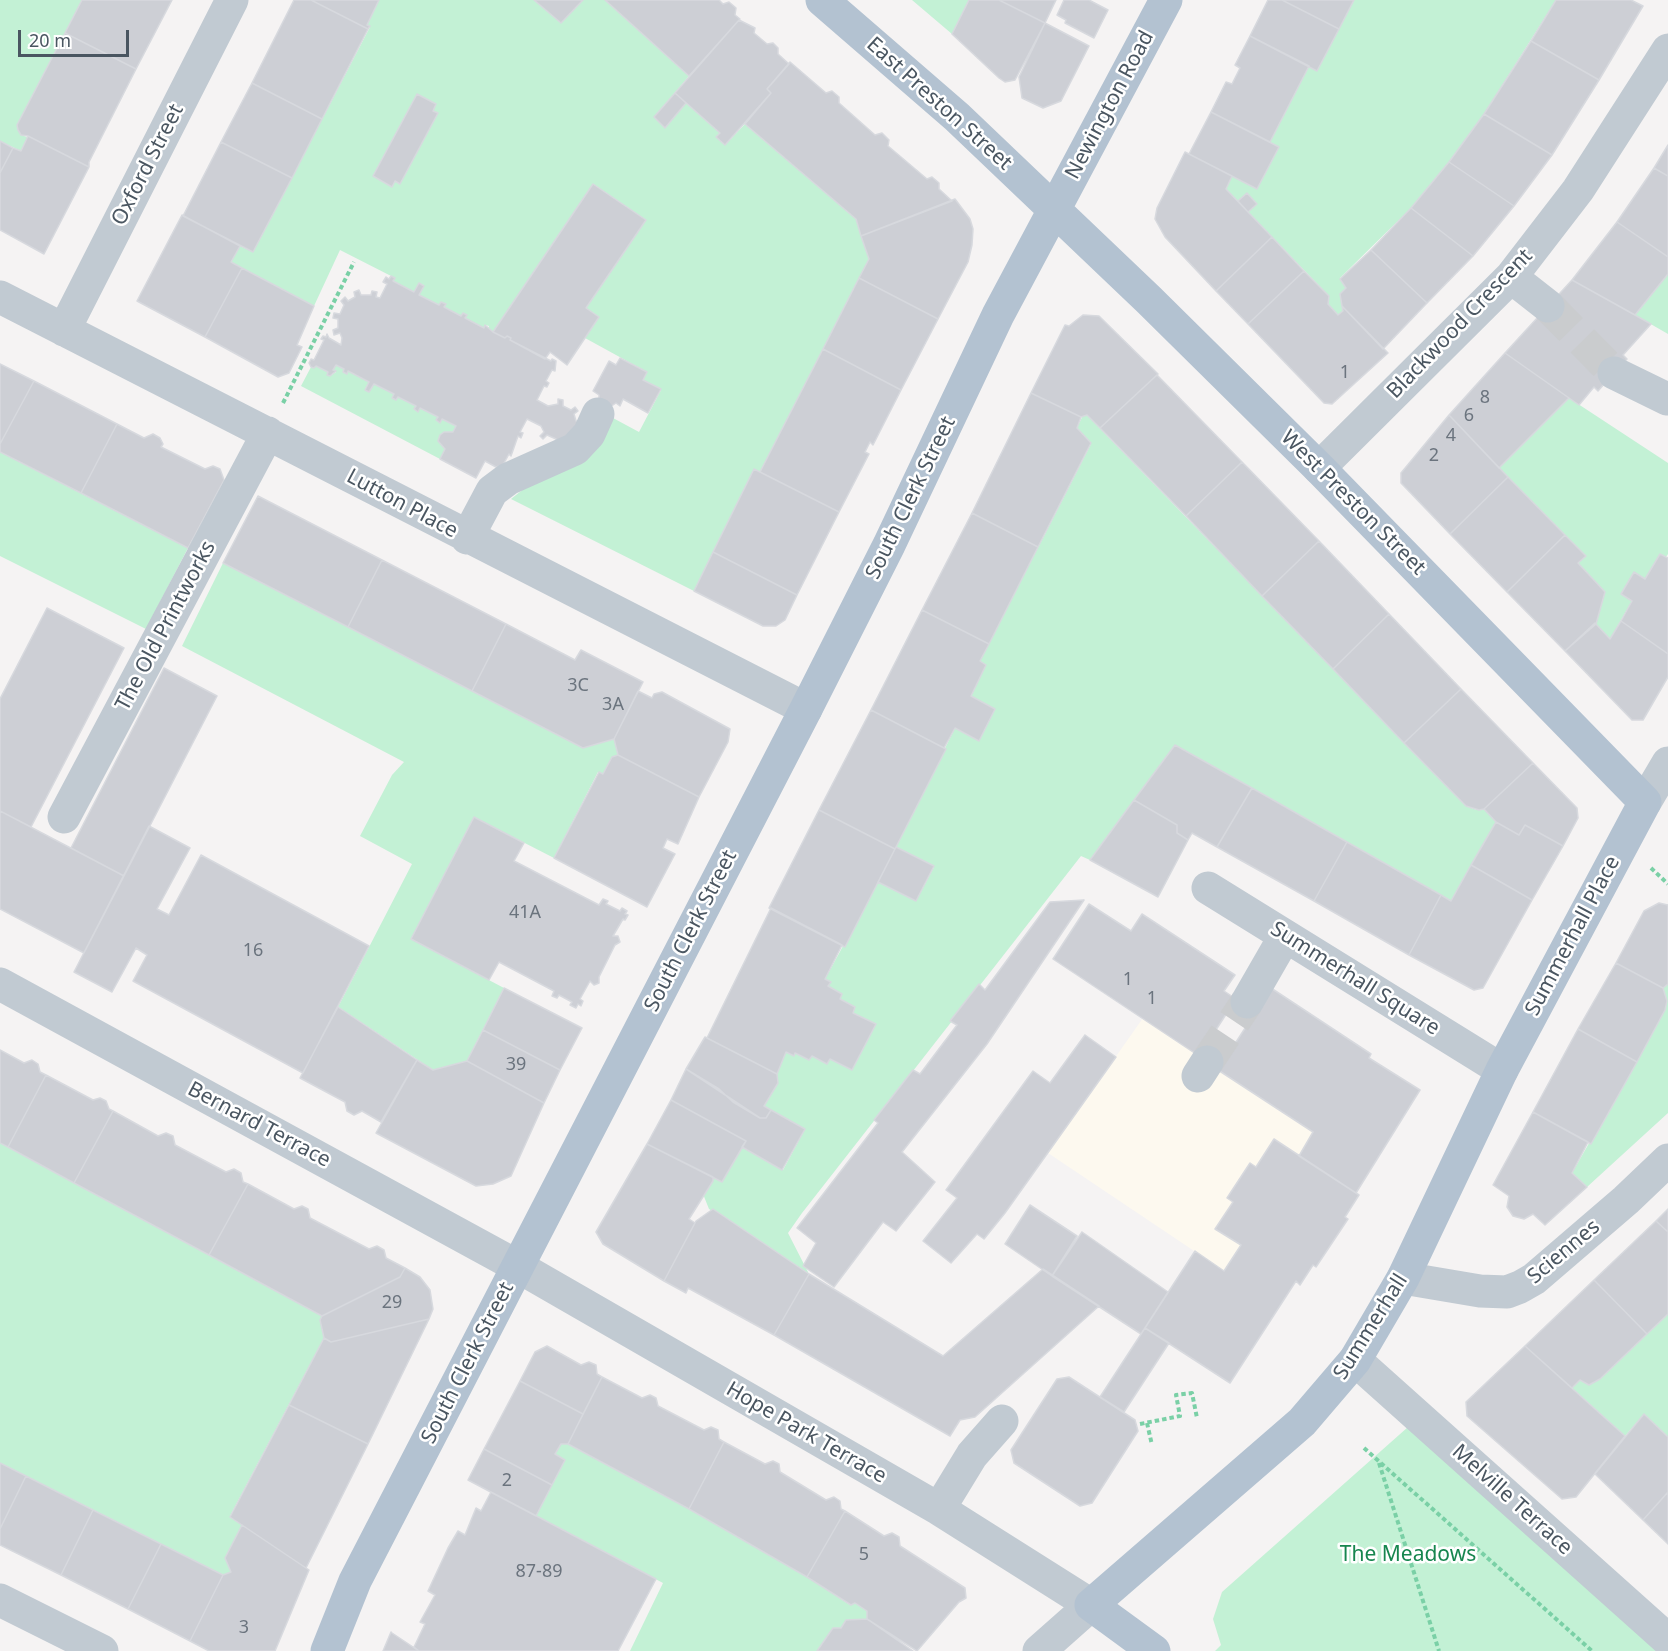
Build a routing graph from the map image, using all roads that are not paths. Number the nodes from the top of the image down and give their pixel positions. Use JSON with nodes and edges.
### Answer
{"nodes":[{"id":1,"x":232,"y":0,"type":"edge"},
{"id":2,"x":822,"y":0,"type":"edge"},
{"id":3,"x":1166,"y":0,"type":"edge"},
{"id":4,"x":1668,"y":50,"type":"edge"},
{"id":5,"x":1054,"y":210,"type":"junction"},
{"id":6,"x":1511,"y":277,"type":"junction"},
{"id":7,"x":0,"y":297,"type":"edge"},
{"id":8,"x":1548,"y":306,"type":"tunnel mouth"},
{"id":9,"x":64,"y":330,"type":"junction"},
{"id":10,"x":1614,"y":373,"type":"tunnel mouth"},
{"id":11,"x":1666,"y":399,"type":"dead end"},
{"id":12,"x":598,"y":414,"type":"dead end"},
{"id":13,"x":267,"y":434,"type":"junction"},
{"id":14,"x":1319,"y":468,"type":"junction"},
{"id":15,"x":466,"y":538,"type":"junction"},
{"id":16,"x":806,"y":709,"type":"junction"},
{"id":17,"x":1668,"y":763,"type":"edge"},
{"id":18,"x":1645,"y":802,"type":"junction"},
{"id":19,"x":64,"y":818,"type":"dead end"},
{"id":20,"x":1208,"y":888,"type":"dead end"},
{"id":21,"x":1285,"y":936,"type":"junction"},
{"id":22,"x":0,"y":984,"type":"edge"},
{"id":23,"x":1247,"y":1002,"type":"tunnel mouth"},
{"id":24,"x":1502,"y":1070,"type":"junction"},
{"id":25,"x":1668,"y":1160,"type":"edge"},
{"id":26,"x":517,"y":1266,"type":"junction"},
{"id":27,"x":1403,"y":1278,"type":"junction"},
{"id":28,"x":1355,"y":1360,"type":"junction"},
{"id":29,"x":1002,"y":1421,"type":"dead end"},
{"id":30,"x":939,"y":1509,"type":"junction"},
{"id":31,"x":0,"y":1600,"type":"edge"},
{"id":32,"x":1091,"y":1605,"type":"junction"},
{"id":33,"x":1668,"y":1640,"type":"edge"},
{"id":34,"x":102,"y":1651,"type":"edge"},
{"id":35,"x":327,"y":1651,"type":"edge"},
{"id":36,"x":1039,"y":1651,"type":"edge"},
{"id":37,"x":1154,"y":1651,"type":"edge"}],
"edges":[{"from":1,"to":9,"type":"street","name":"Oxford Street"},
{"from":2,"to":5,"type":"main road","name":"East Preston Street"},
{"from":3,"to":5,"type":"main road","name":"Newington Road"},
{"from":4,"to":6,"type":"street","name":"Blackwood Crescent"},
{"from":5,"to":14,"type":"main road","name":"West Preston Street"},
{"from":5,"to":16,"type":"main road","name":"South Clerk Street"},
{"from":6,"to":8,"type":"street"},
{"from":6,"to":14,"type":"street","name":"Blackwood Crescent"},
{"from":7,"to":9,"type":"street","name":"Lutton Place"},
{"from":9,"to":13,"type":"street","name":"Lutton Place"},
{"from":10,"to":11,"type":"street"},
{"from":12,"to":15,"type":"street"},
{"from":13,"to":15,"type":"street","name":"Lutton Place"},
{"from":13,"to":19,"type":"street","name":"The Old Printworks"},
{"from":14,"to":18,"type":"main road","name":"West Preston Street"},
{"from":15,"to":16,"type":"street","name":"Lutton Place"},
{"from":16,"to":26,"type":"main road","name":"South Clerk Street"},
{"from":17,"to":18,"type":"street"},
{"from":18,"to":24,"type":"main road","name":"Summerhall Place"},
{"from":20,"to":21,"type":"street","name":"Summerhall Square"},
{"from":21,"to":23,"type":"street"},
{"from":21,"to":24,"type":"street","name":"Summerhall Square"},
{"from":22,"to":26,"type":"street","name":"Bernard Terrace"},
{"from":24,"to":27,"type":"main road","name":"Summerhall"},
{"from":25,"to":27,"type":"street","name":"Sciennes"},
{"from":26,"to":30,"type":"street","name":"Hope Park Terrace"},
{"from":26,"to":35,"type":"main road","name":"South Clerk Street"},
{"from":27,"to":28,"type":"main road","name":"Summerhall"},
{"from":28,"to":32,"type":"main road","name":"Summerhall"},
{"from":28,"to":33,"type":"street","name":"Melville Terrace"},
{"from":29,"to":30,"type":"street"},
{"from":30,"to":32,"type":"street","name":"Hope Park Terrace"},
{"from":31,"to":34,"type":"street"},
{"from":32,"to":36,"type":"street"},
{"from":32,"to":37,"type":"main road"}]}
